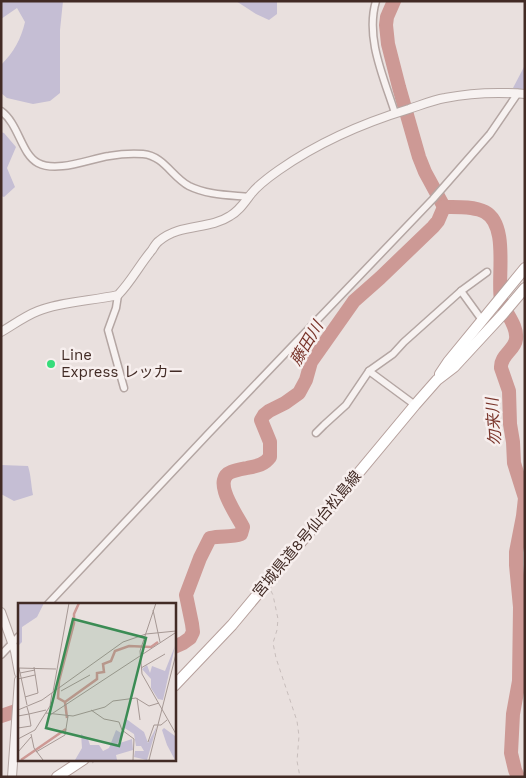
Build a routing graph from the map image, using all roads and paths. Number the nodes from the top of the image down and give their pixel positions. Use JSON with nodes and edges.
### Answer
{"nodes":[{"id":1,"x":376,"y":1,"type":"edge"},
{"id":2,"x":521,"y":94,"type":"edge"},
{"id":3,"x":1,"y":111,"type":"edge"},
{"id":4,"x":395,"y":113,"type":"junction"},
{"id":5,"x":249,"y":197,"type":"junction"},
{"id":6,"x":525,"y":268,"type":"edge"},
{"id":7,"x":487,"y":272,"type":"dead end"},
{"id":8,"x":522,"y":290,"type":"edge"},
{"id":9,"x":461,"y":291,"type":"junction"},
{"id":10,"x":118,"y":295,"type":"junction"},
{"id":11,"x":482,"y":320,"type":"junction"},
{"id":12,"x":1,"y":332,"type":"edge"},
{"id":13,"x":370,"y":371,"type":"junction"},
{"id":14,"x":437,"y":380,"type":"junction"},
{"id":15,"x":124,"y":388,"type":"dead end"},
{"id":16,"x":415,"y":405,"type":"junction"},
{"id":17,"x":316,"y":433,"type":"dead end"},
{"id":18,"x":271,"y":591,"type":"dead end"},
{"id":19,"x":49,"y":603,"type":"edge"},
{"id":20,"x":1,"y":612,"type":"edge"},
{"id":21,"x":18,"y":637,"type":"edge"},
{"id":22,"x":13,"y":642,"type":"junction"},
{"id":23,"x":1,"y":655,"type":"edge"},
{"id":24,"x":18,"y":665,"type":"edge"},
{"id":25,"x":175,"y":685,"type":"edge"},
{"id":26,"x":18,"y":703,"type":"edge"},
{"id":27,"x":82,"y":760,"type":"edge"},
{"id":28,"x":12,"y":777,"type":"edge"},
{"id":29,"x":57,"y":777,"type":"edge"},
{"id":30,"x":300,"y":777,"type":"edge"}],
"edges":[{"from":1,"to":4,"type":"street"},
{"from":2,"to":4,"type":"street"},
{"from":2,"to":19,"type":"street"},
{"from":3,"to":5,"type":"street"},
{"from":4,"to":5,"type":"street"},
{"from":5,"to":10,"type":"street"},
{"from":6,"to":11,"type":"main road","name":"宮城県道8号仙台松島線"},
{"from":7,"to":9,"type":"street"},
{"from":8,"to":14,"type":"main road","name":"宮城県道8号仙台松島線"},
{"from":9,"to":11,"type":"street"},
{"from":9,"to":13,"type":"street"},
{"from":10,"to":12,"type":"street"},
{"from":10,"to":15,"type":"street"},
{"from":11,"to":14,"type":"main road","name":"宮城県道8号仙台松島線"},
{"from":13,"to":16,"type":"street"},
{"from":13,"to":17,"type":"street"},
{"from":14,"to":16,"type":"main road","name":"宮城県道8号仙台松島線"},
{"from":16,"to":25,"type":"main road","name":"宮城県道8号仙台松島線"},
{"from":18,"to":30,"type":"path"},
{"from":20,"to":22,"type":"street"},
{"from":21,"to":22,"type":"street"},
{"from":22,"to":23,"type":"street"},
{"from":22,"to":24,"type":"street"},
{"from":26,"to":28,"type":"street"},
{"from":27,"to":29,"type":"main road"}]}
